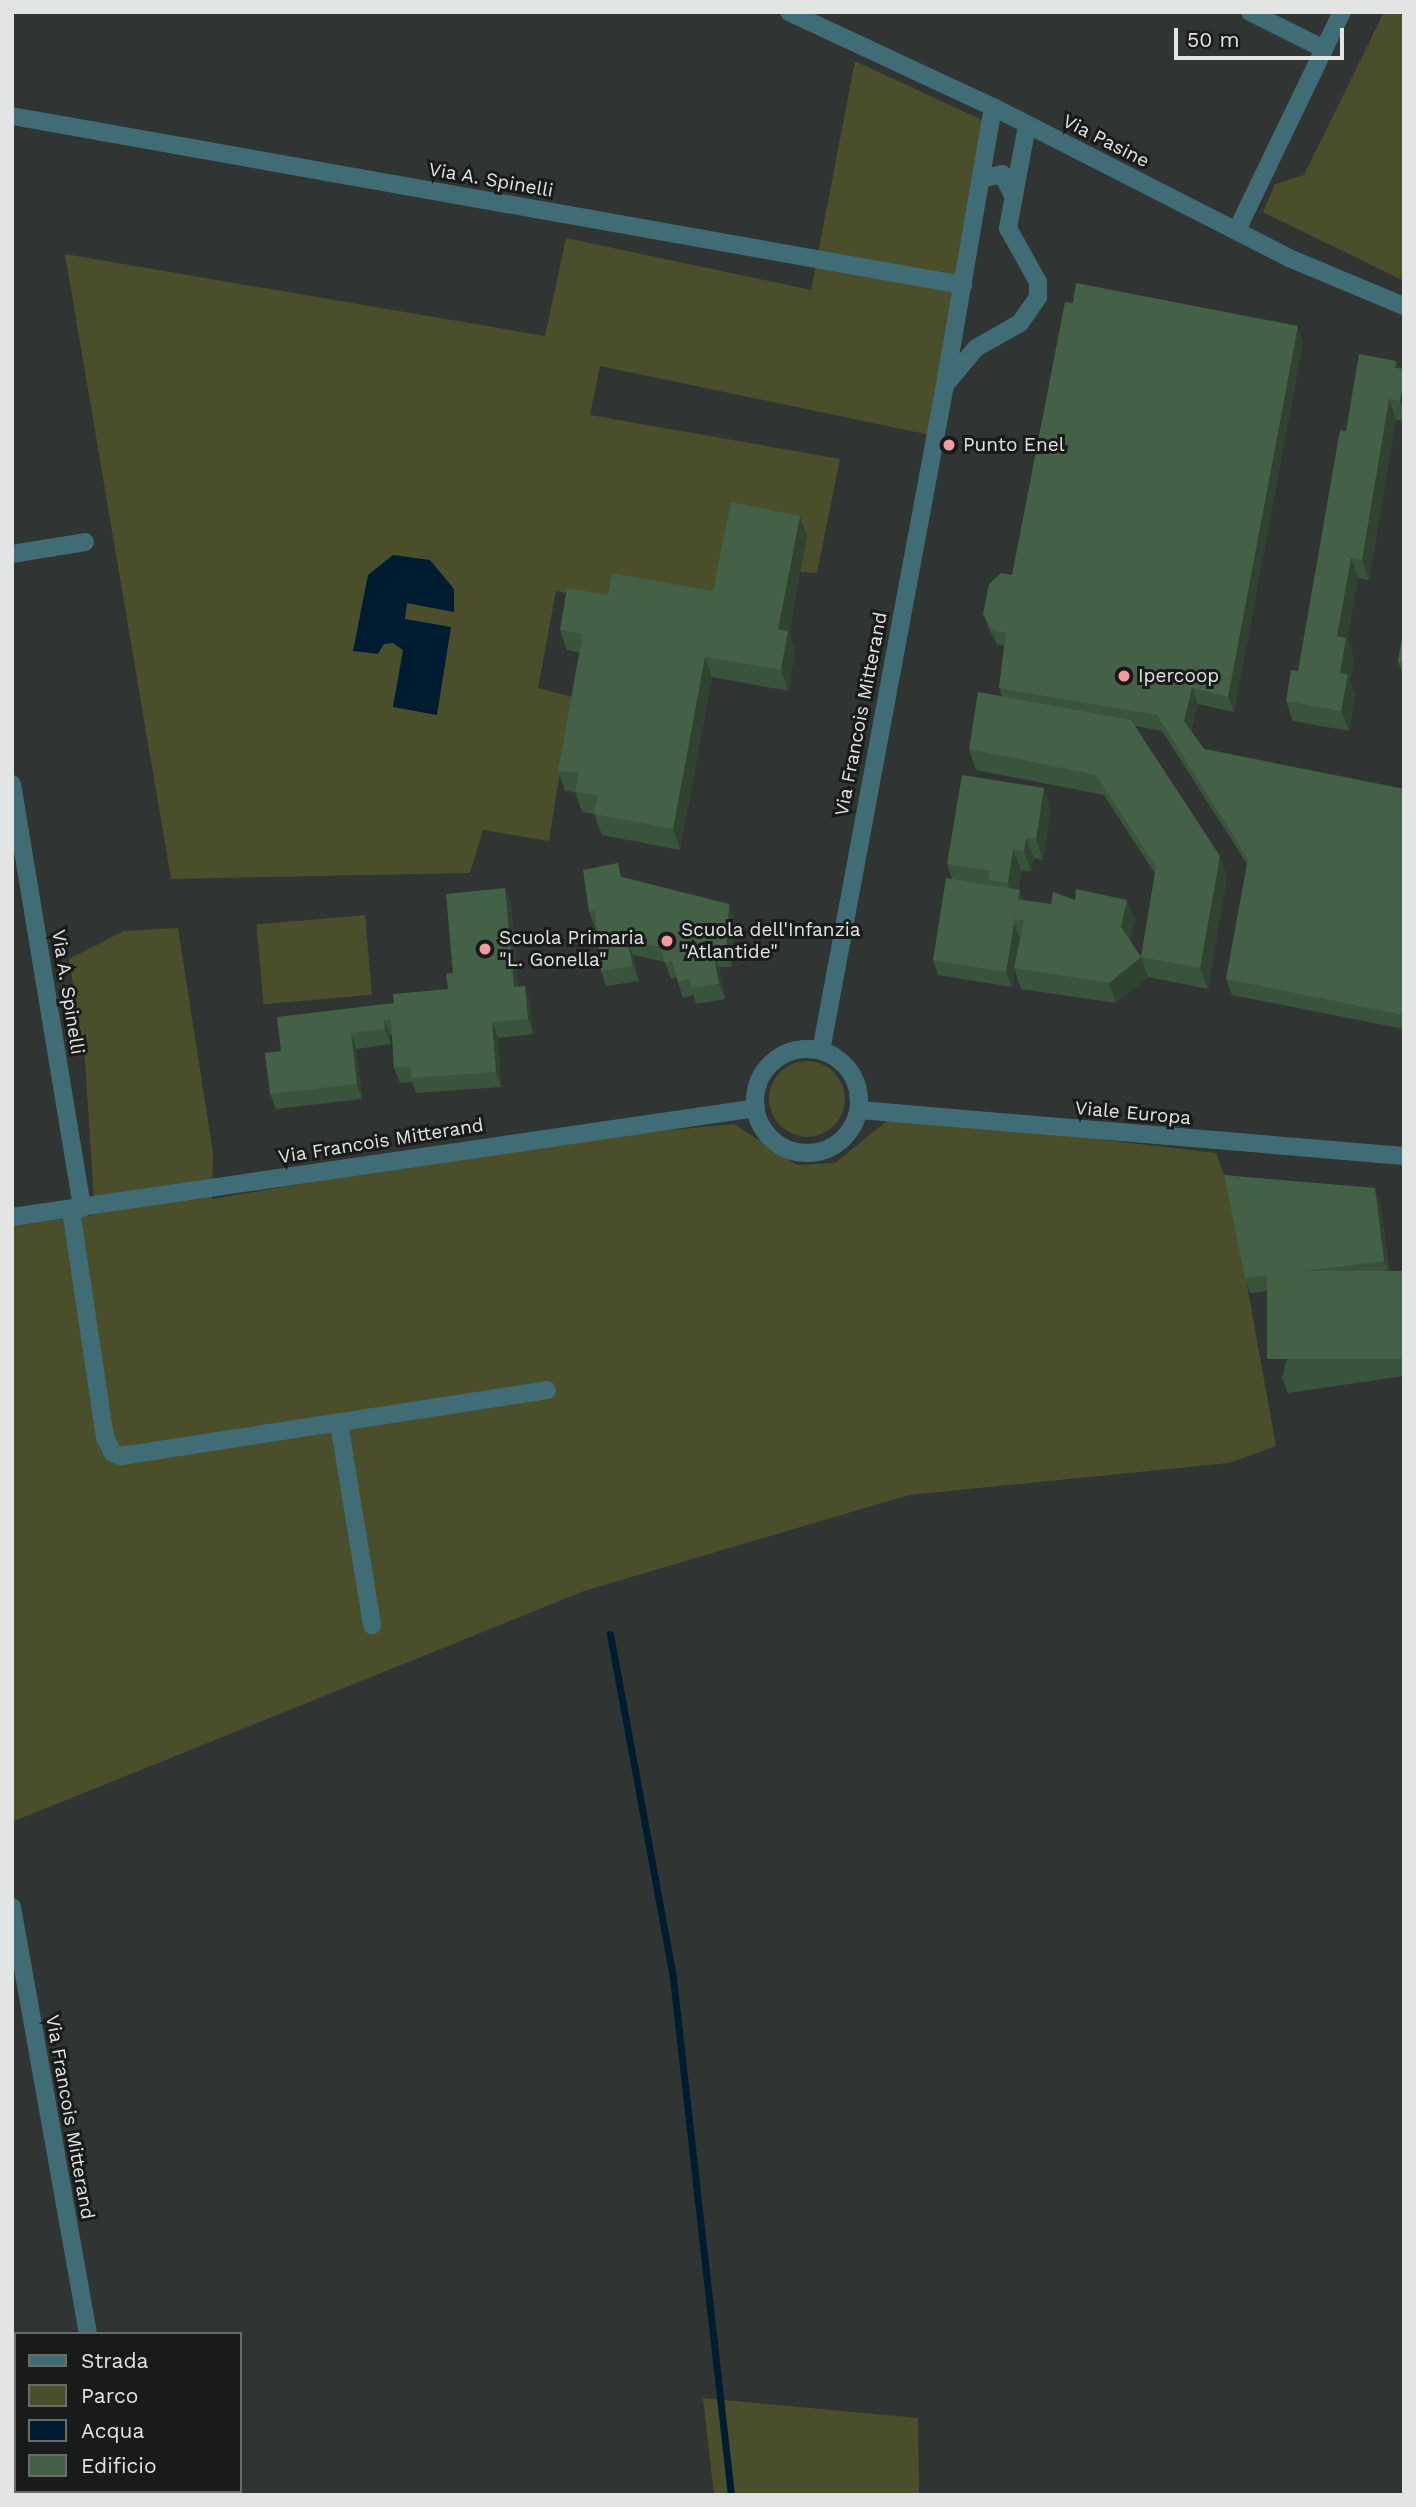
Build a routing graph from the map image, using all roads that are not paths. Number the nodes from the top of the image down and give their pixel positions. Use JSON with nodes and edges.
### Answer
{"nodes":[{"id":1,"x":789,"y":12,"type":"edge"},
{"id":2,"x":1250,"y":12,"type":"edge"},
{"id":3,"x":1342,"y":12,"type":"edge"},
{"id":4,"x":1324,"y":49,"type":"junction"},
{"id":5,"x":993,"y":107,"type":"junction"},
{"id":6,"x":12,"y":116,"type":"edge"},
{"id":7,"x":1027,"y":125,"type":"junction"},
{"id":8,"x":981,"y":179,"type":"junction"},
{"id":9,"x":1012,"y":194,"type":"junction"},
{"id":10,"x":1237,"y":230,"type":"junction"},
{"id":11,"x":963,"y":285,"type":"junction"},
{"id":12,"x":1404,"y":306,"type":"edge"},
{"id":13,"x":959,"y":307,"type":"junction"},
{"id":14,"x":983,"y":344,"type":"junction"},
{"id":15,"x":945,"y":385,"type":"junction"},
{"id":16,"x":85,"y":542,"type":"dead end"},
{"id":17,"x":12,"y":554,"type":"edge"},
{"id":18,"x":12,"y":783,"type":"edge"},
{"id":19,"x":821,"y":1051,"type":"junction"},
{"id":20,"x":756,"y":1108,"type":"junction"},
{"id":21,"x":859,"y":1110,"type":"junction"},
{"id":22,"x":1404,"y":1156,"type":"edge"},
{"id":23,"x":76,"y":1209,"type":"junction"},
{"id":24,"x":12,"y":1216,"type":"edge"},
{"id":25,"x":547,"y":1390,"type":"dead end"},
{"id":26,"x":339,"y":1423,"type":"junction"},
{"id":27,"x":372,"y":1625,"type":"dead end"},
{"id":28,"x":12,"y":1907,"type":"edge"},
{"id":29,"x":88,"y":2332,"type":"edge"}],
"edges":[{"from":1,"to":5,"type":"street","name":"Via Pasine"},
{"from":2,"to":4,"type":"street"},
{"from":3,"to":4,"type":"street"},
{"from":4,"to":10,"type":"street"},
{"from":5,"to":7,"type":"street","name":"Via Pasine"},
{"from":5,"to":8,"type":"street","name":"Via Francois Mitterand"},
{"from":6,"to":11,"type":"street","name":"Via A. Spinelli"},
{"from":7,"to":9,"type":"street","name":"Via Francois Mitterand"},
{"from":7,"to":10,"type":"street","name":"Via Pasine"},
{"from":8,"to":9,"type":"street"},
{"from":8,"to":11,"type":"street","name":"Via Francois Mitterand"},
{"from":9,"to":14,"type":"street","name":"Via Francois Mitterand"},
{"from":10,"to":12,"type":"street","name":"Via Pasine"},
{"from":11,"to":13,"type":"street","name":"Via Francois Mitterand"},
{"from":13,"to":14,"type":"street"},
{"from":13,"to":15,"type":"street","name":"Via Francois Mitterand"},
{"from":14,"to":15,"type":"street","name":"Via Francois Mitterand"},
{"from":15,"to":19,"type":"street","name":"Via Francois Mitterand"},
{"from":16,"to":17,"type":"street"},
{"from":18,"to":23,"type":"street","name":"Via A. Spinelli"},
{"from":19,"to":20,"type":"street"},
{"from":19,"to":21,"type":"street"},
{"from":20,"to":21,"type":"street"},
{"from":20,"to":23,"type":"street","name":"Via Francois Mitterand"},
{"from":21,"to":22,"type":"street","name":"Viale Europa"},
{"from":23,"to":24,"type":"street","name":"Via Francois Mitterand"},
{"from":23,"to":26,"type":"street","name":"Via A. Spinelli"},
{"from":25,"to":26,"type":"street","name":"Via A. Spinelli"},
{"from":26,"to":27,"type":"street"},
{"from":28,"to":29,"type":"street","name":"Via Francois Mitterand"}]}
